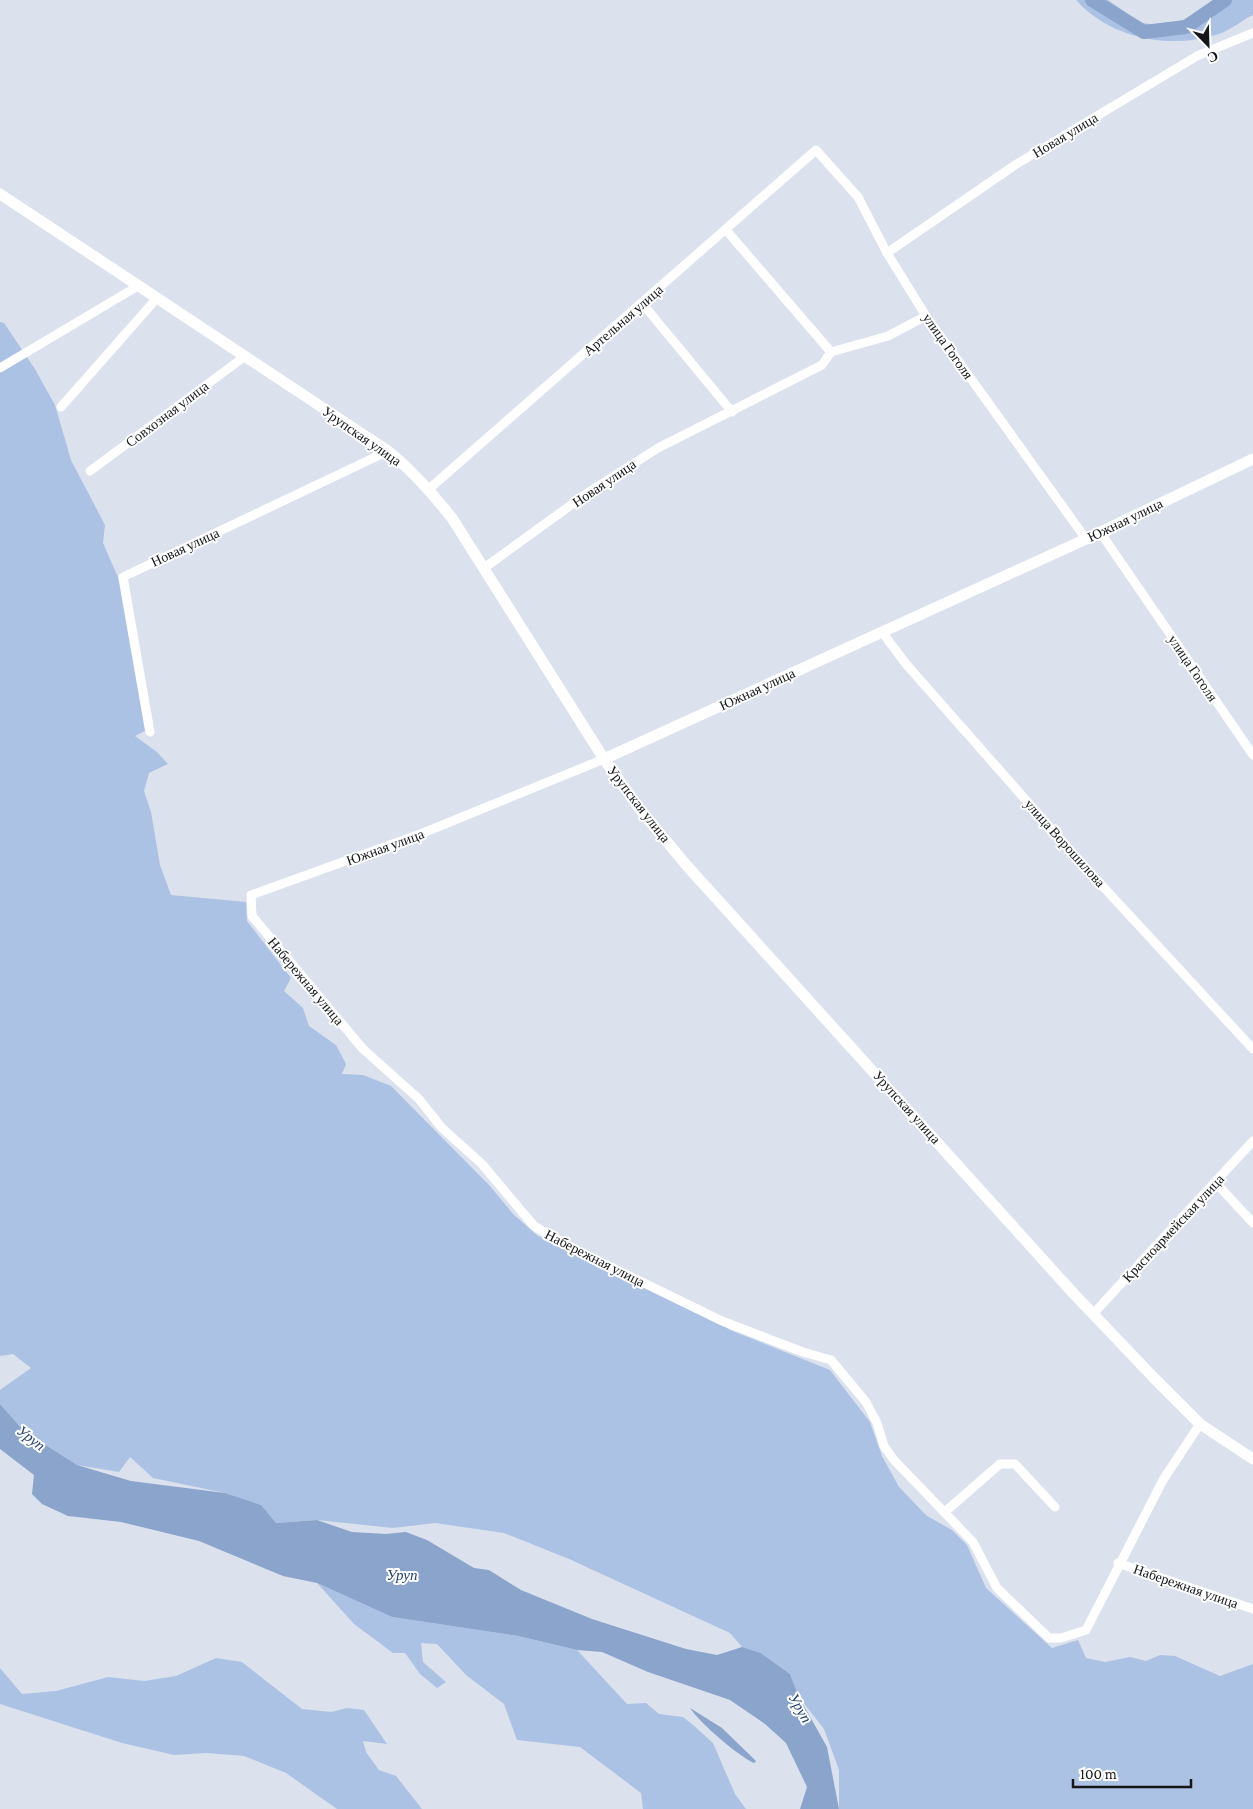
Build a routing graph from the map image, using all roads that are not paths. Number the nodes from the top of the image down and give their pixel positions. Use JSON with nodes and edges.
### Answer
{"nodes":[{"id":1,"x":1253,"y":33,"type":"edge"},
{"id":2,"x":816,"y":150,"type":"joint"},
{"id":3,"x":0,"y":194,"type":"edge"},
{"id":4,"x":726,"y":230,"type":"junction"},
{"id":5,"x":887,"y":253,"type":"junction"},
{"id":6,"x":138,"y":286,"type":"junction"},
{"id":7,"x":157,"y":298,"type":"junction"},
{"id":8,"x":642,"y":303,"type":"junction"},
{"id":9,"x":926,"y":316,"type":"junction"},
{"id":10,"x":831,"y":352,"type":"junction"},
{"id":11,"x":244,"y":357,"type":"junction"},
{"id":12,"x":0,"y":368,"type":"edge"},
{"id":13,"x":60,"y":407,"type":"dead end"},
{"id":14,"x":732,"y":412,"type":"junction"},
{"id":15,"x":388,"y":451,"type":"junction"},
{"id":16,"x":1253,"y":459,"type":"edge"},
{"id":17,"x":90,"y":470,"type":"dead end"},
{"id":18,"x":429,"y":489,"type":"junction"},
{"id":19,"x":1100,"y":532,"type":"junction"},
{"id":20,"x":1086,"y":539,"type":"junction"},
{"id":21,"x":484,"y":568,"type":"junction"},
{"id":22,"x":882,"y":632,"type":"junction"},
{"id":23,"x":150,"y":732,"type":"dead end"},
{"id":24,"x":1252,"y":750,"type":"edge"},
{"id":25,"x":604,"y":759,"type":"junction"},
{"id":26,"x":252,"y":895,"type":"joint"},
{"id":27,"x":1253,"y":1049,"type":"edge"},
{"id":28,"x":1253,"y":1141,"type":"edge"},
{"id":29,"x":1216,"y":1183,"type":"junction"},
{"id":30,"x":1253,"y":1223,"type":"edge"},
{"id":31,"x":1093,"y":1314,"type":"junction"},
{"id":32,"x":1200,"y":1424,"type":"junction"},
{"id":33,"x":1253,"y":1459,"type":"edge"},
{"id":34,"x":1055,"y":1507,"type":"dead end"},
{"id":35,"x":946,"y":1511,"type":"junction"},
{"id":36,"x":1118,"y":1562,"type":"junction"},
{"id":37,"x":1253,"y":1609,"type":"edge"}],
"edges":[{"from":1,"to":5,"type":"street","name":"Новая улица"},
{"from":2,"to":4,"type":"street","name":"Артельная улица"},
{"from":2,"to":5,"type":"street","name":"улица Гоголя"},
{"from":3,"to":6,"type":"street","name":"Урупская улица"},
{"from":4,"to":8,"type":"street","name":"Артельная улица"},
{"from":4,"to":10,"type":"street"},
{"from":5,"to":9,"type":"street","name":"улица Гоголя"},
{"from":6,"to":7,"type":"street","name":"Урупская улица"},
{"from":6,"to":12,"type":"street"},
{"from":7,"to":11,"type":"street","name":"Урупская улица"},
{"from":7,"to":13,"type":"street"},
{"from":8,"to":14,"type":"street"},
{"from":8,"to":18,"type":"street","name":"Артельная улица"},
{"from":9,"to":10,"type":"street","name":"Новая улица"},
{"from":9,"to":20,"type":"street","name":"улица Гоголя"},
{"from":10,"to":14,"type":"street","name":"Новая улица"},
{"from":11,"to":15,"type":"street","name":"Урупская улица"},
{"from":11,"to":17,"type":"street","name":"Совхозная улица"},
{"from":14,"to":21,"type":"street","name":"Новая улица"},
{"from":15,"to":18,"type":"street","name":"Урупская улица"},
{"from":15,"to":23,"type":"street","name":"Новая улица"},
{"from":16,"to":19,"type":"street","name":"Южная улица"},
{"from":18,"to":21,"type":"street","name":"Урупская улица"},
{"from":19,"to":20,"type":"street","name":"Южная улица"},
{"from":19,"to":24,"type":"street","name":"улица Гоголя"},
{"from":20,"to":22,"type":"street","name":"Южная улица"},
{"from":21,"to":25,"type":"street","name":"Урупская улица"},
{"from":22,"to":25,"type":"street","name":"Южная улица"},
{"from":22,"to":27,"type":"street","name":"улица Ворошилова"},
{"from":25,"to":26,"type":"street","name":"Южная улица"},
{"from":25,"to":31,"type":"street","name":"Урупская улица"},
{"from":26,"to":35,"type":"street","name":"Набережная улица"},
{"from":28,"to":29,"type":"street","name":"Красноармейская улица"},
{"from":29,"to":30,"type":"street"},
{"from":29,"to":31,"type":"street","name":"Красноармейская улица"},
{"from":31,"to":32,"type":"street","name":"Урупская улица"},
{"from":32,"to":33,"type":"street","name":"Урупская улица"},
{"from":32,"to":36,"type":"street"},
{"from":34,"to":35,"type":"street"},
{"from":35,"to":36,"type":"street","name":"Набережная улица"},
{"from":36,"to":37,"type":"street","name":"Набережная улица"}]}
